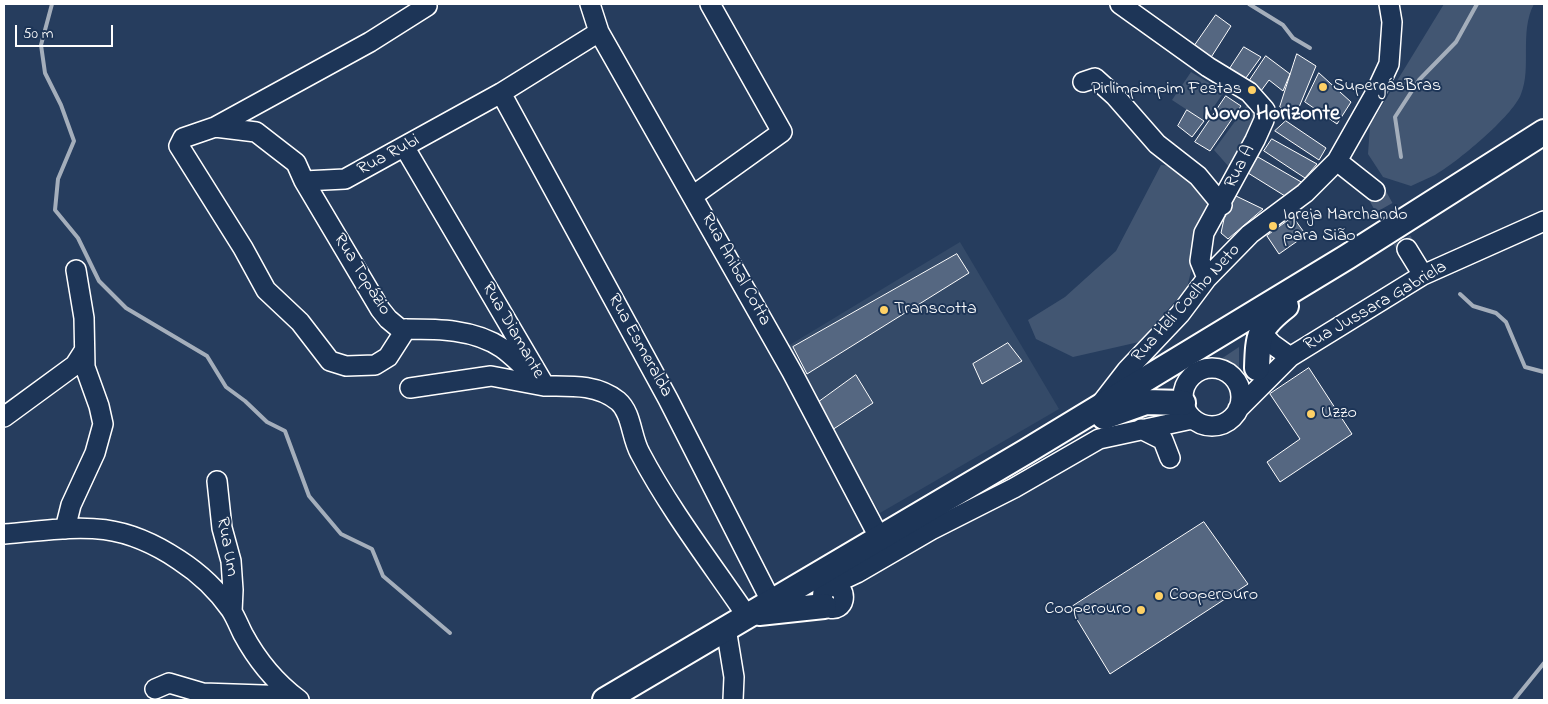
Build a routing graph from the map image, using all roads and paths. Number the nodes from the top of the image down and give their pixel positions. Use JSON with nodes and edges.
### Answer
{"nodes":[{"id":1,"x":590,"y":4,"type":"edge"},
{"id":2,"x":710,"y":4,"type":"edge"},
{"id":3,"x":1120,"y":4,"type":"edge"},
{"id":4,"x":1389,"y":4,"type":"edge"},
{"id":5,"x":427,"y":6,"type":"dead end"},
{"id":6,"x":599,"y":32,"type":"junction"},
{"id":7,"x":1083,"y":82,"type":"dead end"},
{"id":8,"x":501,"y":94,"type":"junction"},
{"id":9,"x":215,"y":127,"type":"junction"},
{"id":10,"x":1544,"y":132,"type":"edge"},
{"id":11,"x":405,"y":148,"type":"junction"},
{"id":12,"x":1337,"y":160,"type":"junction"},
{"id":13,"x":304,"y":181,"type":"junction"},
{"id":14,"x":1375,"y":191,"type":"tunnel mouth"},
{"id":15,"x":694,"y":195,"type":"junction"},
{"id":16,"x":1222,"y":205,"type":"junction"},
{"id":17,"x":1544,"y":222,"type":"edge"},
{"id":18,"x":1407,"y":249,"type":"tunnel mouth"},
{"id":19,"x":1346,"y":257,"type":"junction"},
{"id":20,"x":76,"y":270,"type":"dead end"},
{"id":21,"x":1423,"y":275,"type":"junction"},
{"id":22,"x":1206,"y":278,"type":"junction"},
{"id":23,"x":406,"y":329,"type":"junction"},
{"id":24,"x":1260,"y":331,"type":"junction"},
{"id":25,"x":84,"y":351,"type":"junction"},
{"id":26,"x":1184,"y":356,"type":"junction"},
{"id":27,"x":1290,"y":357,"type":"junction"},
{"id":28,"x":1257,"y":368,"type":"junction"},
{"id":29,"x":1231,"y":375,"type":"junction"},
{"id":30,"x":545,"y":386,"type":"junction"},
{"id":31,"x":410,"y":388,"type":"dead end"},
{"id":32,"x":1130,"y":407,"type":"junction"},
{"id":33,"x":1097,"y":408,"type":"junction"},
{"id":34,"x":1180,"y":408,"type":"junction"},
{"id":35,"x":1238,"y":409,"type":"junction"},
{"id":36,"x":4,"y":417,"type":"edge"},
{"id":37,"x":1141,"y":430,"type":"junction"},
{"id":38,"x":1027,"y":451,"type":"junction"},
{"id":39,"x":1170,"y":458,"type":"dead end"},
{"id":40,"x":217,"y":482,"type":"dead end"},
{"id":41,"x":64,"y":529,"type":"junction"},
{"id":42,"x":4,"y":534,"type":"edge"},
{"id":43,"x":879,"y":537,"type":"junction"},
{"id":44,"x":833,"y":595,"type":"joint"},
{"id":45,"x":757,"y":610,"type":"junction"},
{"id":46,"x":232,"y":612,"type":"junction"},
{"id":47,"x":726,"y":628,"type":"junction"},
{"id":48,"x":155,"y":689,"type":"dead end"},
{"id":49,"x":296,"y":698,"type":"edge"},
{"id":50,"x":605,"y":700,"type":"edge"},
{"id":51,"x":733,"y":700,"type":"edge"}],
"edges":[{"from":1,"to":6,"type":"street","name":"Rua Anibal Cotta"},
{"from":2,"to":15,"type":"street"},
{"from":3,"to":16,"type":"street","name":"Rua A"},
{"from":4,"to":12,"type":"street","name":"Rua Heli Coelho Neto"},
{"from":5,"to":9,"type":"street"},
{"from":6,"to":8,"type":"street","name":"Rua Rubi"},
{"from":6,"to":15,"type":"street","name":"Rua Anibal Cotta"},
{"from":7,"to":16,"type":"street"},
{"from":8,"to":11,"type":"street","name":"Rua Rubi"},
{"from":8,"to":45,"type":"street","name":"Rua Esmeralda"},
{"from":9,"to":13,"type":"street"},
{"from":9,"to":23,"type":"street"},
{"from":10,"to":19,"type":"main road"},
{"from":11,"to":13,"type":"street","name":"Rua Rubi"},
{"from":11,"to":30,"type":"street","name":"Rua Diamante"},
{"from":12,"to":14,"type":"street"},
{"from":12,"to":22,"type":"street","name":"Rua Heli Coelho Neto"},
{"from":13,"to":23,"type":"street","name":"Rua Topázio"},
{"from":15,"to":43,"type":"street","name":"Rua Anibal Cotta"},
{"from":16,"to":22,"type":"street","name":"Rua A"},
{"from":17,"to":21,"type":"street","name":"Rua Jussara Gabriela"},
{"from":18,"to":21,"type":"street"},
{"from":19,"to":24,"type":"main road"},
{"from":19,"to":26,"type":"main road"},
{"from":20,"to":25,"type":"street"},
{"from":21,"to":27,"type":"street","name":"Rua Jussara Gabriela"},
{"from":22,"to":33,"type":"street","name":"Rua Heli Coelho Neto"},
{"from":23,"to":30,"type":"street","name":"Rua Topázio"},
{"from":24,"to":27,"type":"street","name":"Rua Jussara Gabriela"},
{"from":24,"to":28,"type":"main road"},
{"from":25,"to":36,"type":"street"},
{"from":25,"to":41,"type":"street"},
{"from":26,"to":32,"type":"main road"},
{"from":26,"to":33,"type":"main road"},
{"from":27,"to":28,"type":"street","name":"Rua Jussara Gabriela"},
{"from":27,"to":35,"type":"street","name":"Rua Jussara Gabriela"},
{"from":28,"to":29,"type":"street","name":"Rua Jussara Gabriela"},
{"from":29,"to":34,"type":"street"},
{"from":29,"to":35,"type":"street"},
{"from":30,"to":31,"type":"street"},
{"from":30,"to":45,"type":"street","name":"Rua Diamante"},
{"from":32,"to":34,"type":"main road"},
{"from":32,"to":38,"type":"main road"},
{"from":33,"to":38,"type":"main road"},
{"from":34,"to":35,"type":"street"},
{"from":34,"to":37,"type":"street"},
{"from":34,"to":37,"type":"street"},
{"from":37,"to":39,"type":"street"},
{"from":37,"to":44,"type":"street"},
{"from":38,"to":43,"type":"main road"},
{"from":40,"to":46,"type":"street","name":"Rua Um"},
{"from":41,"to":42,"type":"street"},
{"from":41,"to":46,"type":"street"},
{"from":43,"to":45,"type":"main road"},
{"from":44,"to":45,"type":"main road"},
{"from":45,"to":47,"type":"main road"},
{"from":46,"to":49,"type":"street"},
{"from":47,"to":50,"type":"main road"},
{"from":47,"to":51,"type":"street"},
{"from":48,"to":49,"type":"street"}]}
